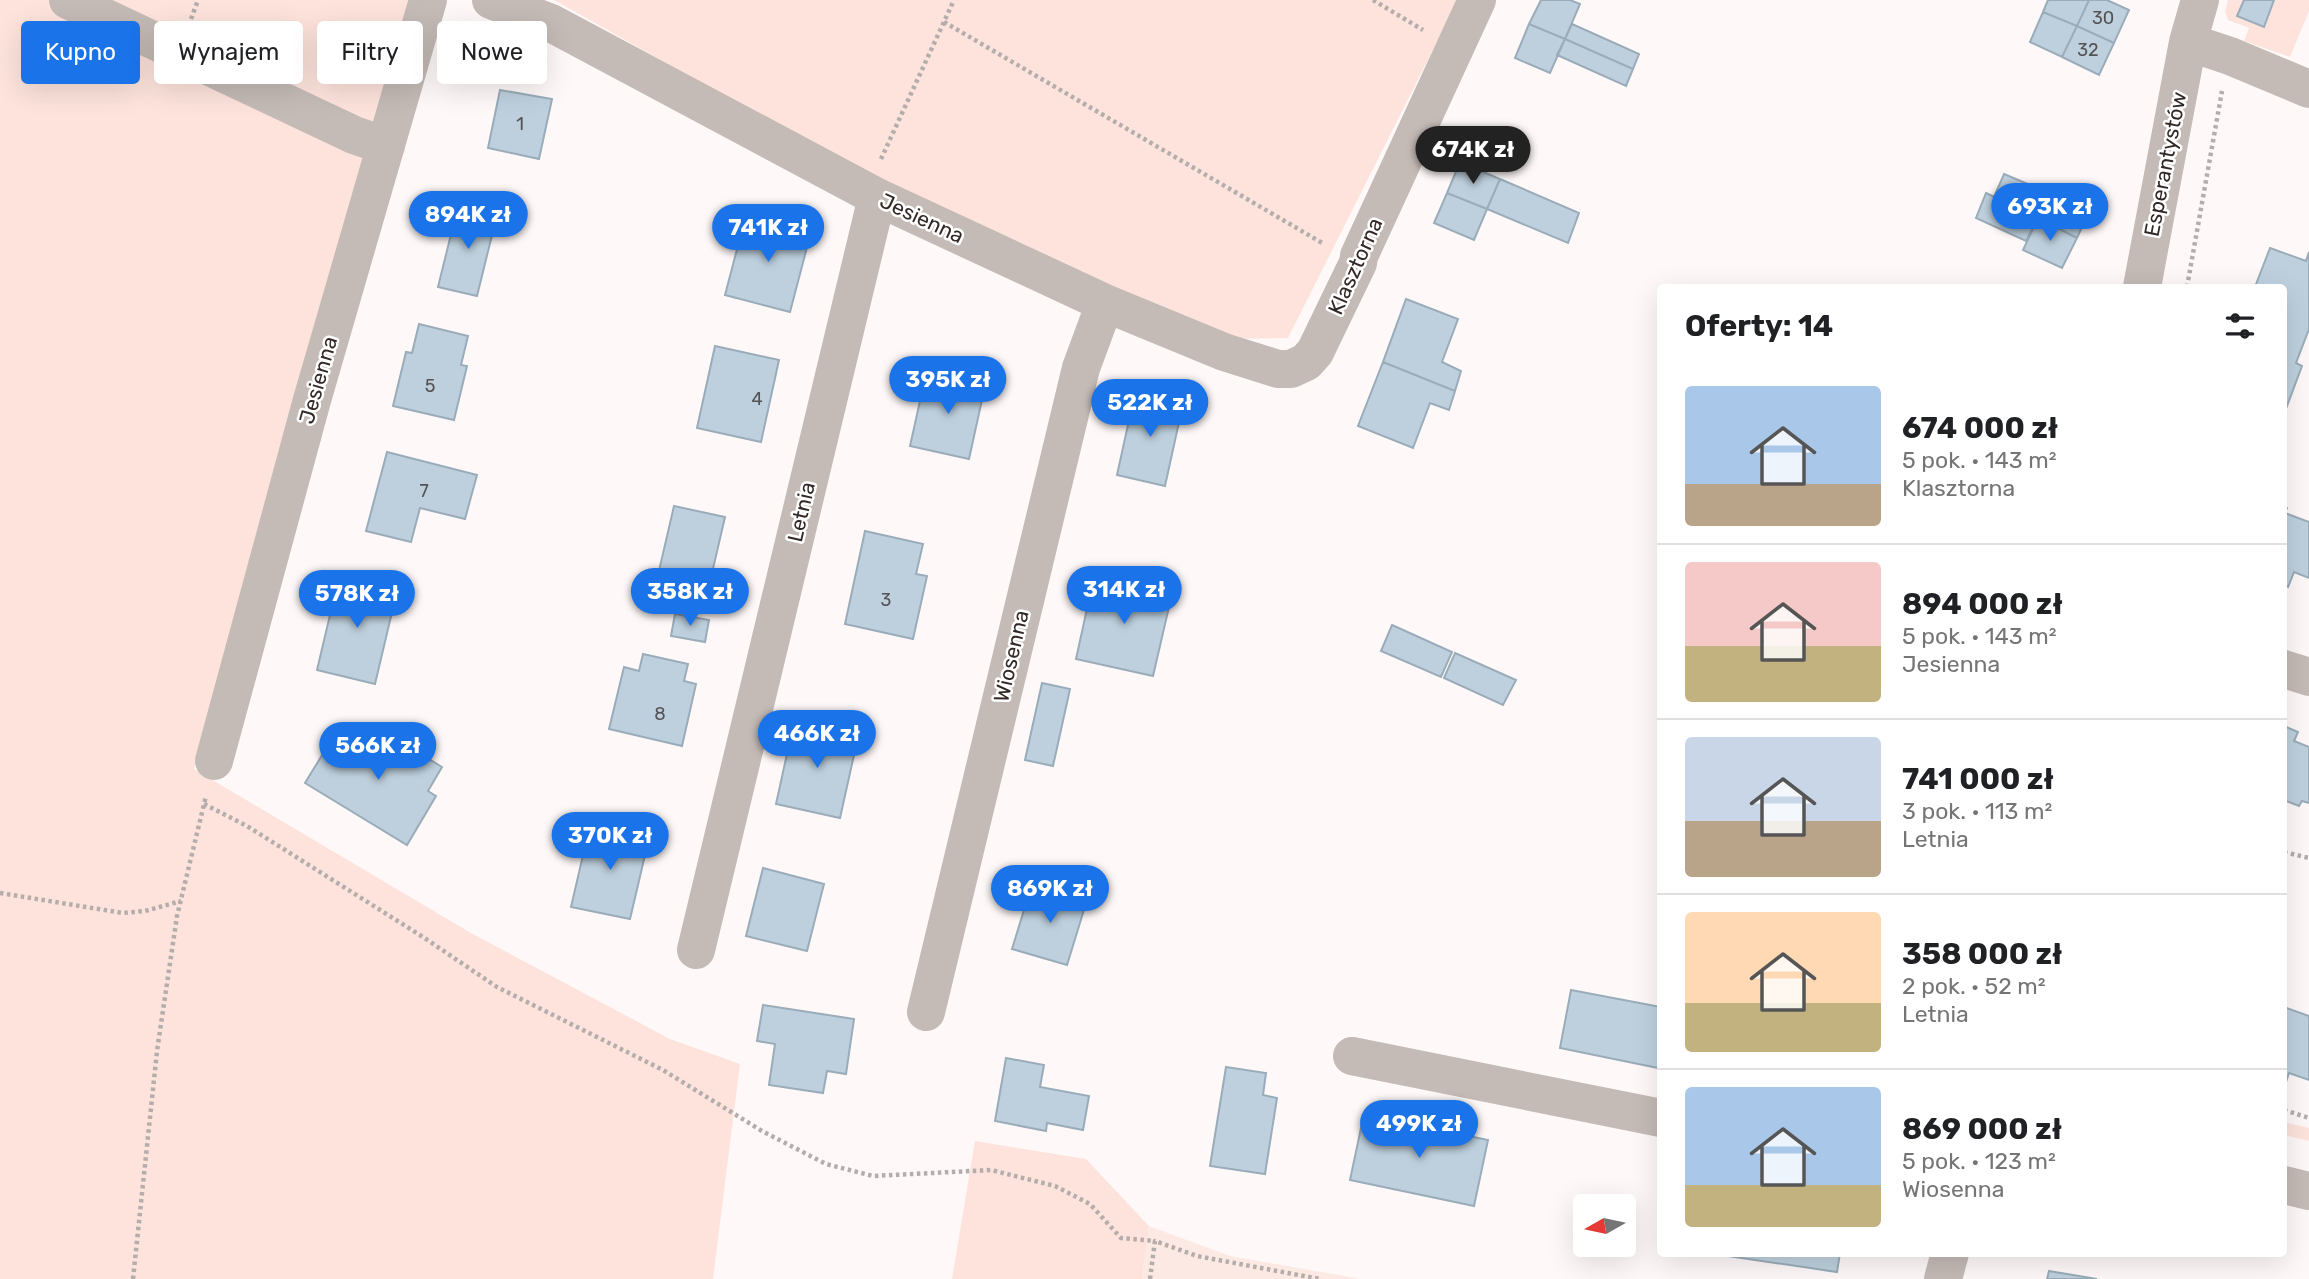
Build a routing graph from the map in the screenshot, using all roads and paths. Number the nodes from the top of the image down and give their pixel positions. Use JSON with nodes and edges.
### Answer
{"nodes":[{"id":1,"x":68,"y":0,"type":"edge"},
{"id":2,"x":428,"y":0,"type":"edge"},
{"id":3,"x":491,"y":0,"type":"edge"},
{"id":4,"x":954,"y":0,"type":"edge"},
{"id":5,"x":1373,"y":0,"type":"edge"},
{"id":6,"x":1477,"y":0,"type":"edge"},
{"id":7,"x":2200,"y":0,"type":"edge"},
{"id":8,"x":944,"y":22,"type":"junction"},
{"id":9,"x":2188,"y":42,"type":"junction"},
{"id":10,"x":1454,"y":49,"type":"junction"},
{"id":11,"x":2230,"y":56,"type":"junction"},
{"id":12,"x":2309,"y":89,"type":"edge"},
{"id":13,"x":386,"y":146,"type":"junction"},
{"id":14,"x":871,"y":194,"type":"junction"},
{"id":15,"x":1358,"y":263,"type":"junction"},
{"id":16,"x":2143,"y":284,"type":"edge"},
{"id":17,"x":2188,"y":284,"type":"edge"},
{"id":18,"x":1105,"y":303,"type":"junction"},
{"id":19,"x":1291,"y":369,"type":"joint"},
{"id":20,"x":2287,"y":670,"type":"edge"},
{"id":21,"x":2309,"y":677,"type":"edge"},
{"id":22,"x":214,"y":761,"type":"dead end"},
{"id":23,"x":204,"y":804,"type":"dead end"},
{"id":24,"x":2287,"y":853,"type":"edge"},
{"id":25,"x":2309,"y":858,"type":"edge"},
{"id":26,"x":0,"y":893,"type":"edge"},
{"id":27,"x":181,"y":901,"type":"dead end"},
{"id":28,"x":696,"y":950,"type":"dead end"},
{"id":29,"x":926,"y":1012,"type":"dead end"},
{"id":30,"x":1352,"y":1056,"type":"dead end"},
{"id":31,"x":2287,"y":1111,"type":"edge"},
{"id":32,"x":1657,"y":1117,"type":"edge"},
{"id":33,"x":2309,"y":1118,"type":"edge"},
{"id":34,"x":2287,"y":1186,"type":"edge"},
{"id":35,"x":2309,"y":1191,"type":"edge"},
{"id":36,"x":1155,"y":1241,"type":"junction"},
{"id":37,"x":1949,"y":1257,"type":"edge"},
{"id":38,"x":1150,"y":1279,"type":"edge"},
{"id":39,"x":1320,"y":1279,"type":"edge"},
{"id":40,"x":1944,"y":1279,"type":"edge"}],
"edges":[{"from":1,"to":13,"type":"street"},
{"from":2,"to":13,"type":"street","name":"Jesienna"},
{"from":3,"to":14,"type":"street","name":"Jesienna"},
{"from":4,"to":8,"type":"path"},
{"from":5,"to":10,"type":"path"},
{"from":6,"to":10,"type":"street","name":"Klasztorna"},
{"from":7,"to":9,"type":"street","name":"Esperantystów"},
{"from":8,"to":14,"type":"path"},
{"from":8,"to":15,"type":"path"},
{"from":9,"to":11,"type":"street"},
{"from":9,"to":16,"type":"street","name":"Esperantystów"},
{"from":10,"to":15,"type":"street","name":"Klasztorna"},
{"from":11,"to":12,"type":"street"},
{"from":11,"to":17,"type":"path"},
{"from":13,"to":22,"type":"street","name":"Jesienna"},
{"from":14,"to":18,"type":"street","name":"Jesienna"},
{"from":14,"to":28,"type":"street","name":"Letnia"},
{"from":15,"to":19,"type":"street","name":"Klasztorna"},
{"from":18,"to":19,"type":"street","name":"Jesienna"},
{"from":18,"to":29,"type":"street","name":"Wiosenna"},
{"from":20,"to":21,"type":"street"},
{"from":23,"to":36,"type":"path"},
{"from":24,"to":25,"type":"path"},
{"from":26,"to":27,"type":"path"},
{"from":30,"to":32,"type":"street"},
{"from":31,"to":33,"type":"path"},
{"from":34,"to":35,"type":"street"},
{"from":36,"to":38,"type":"path"},
{"from":36,"to":39,"type":"path"},
{"from":37,"to":40,"type":"street"}]}
